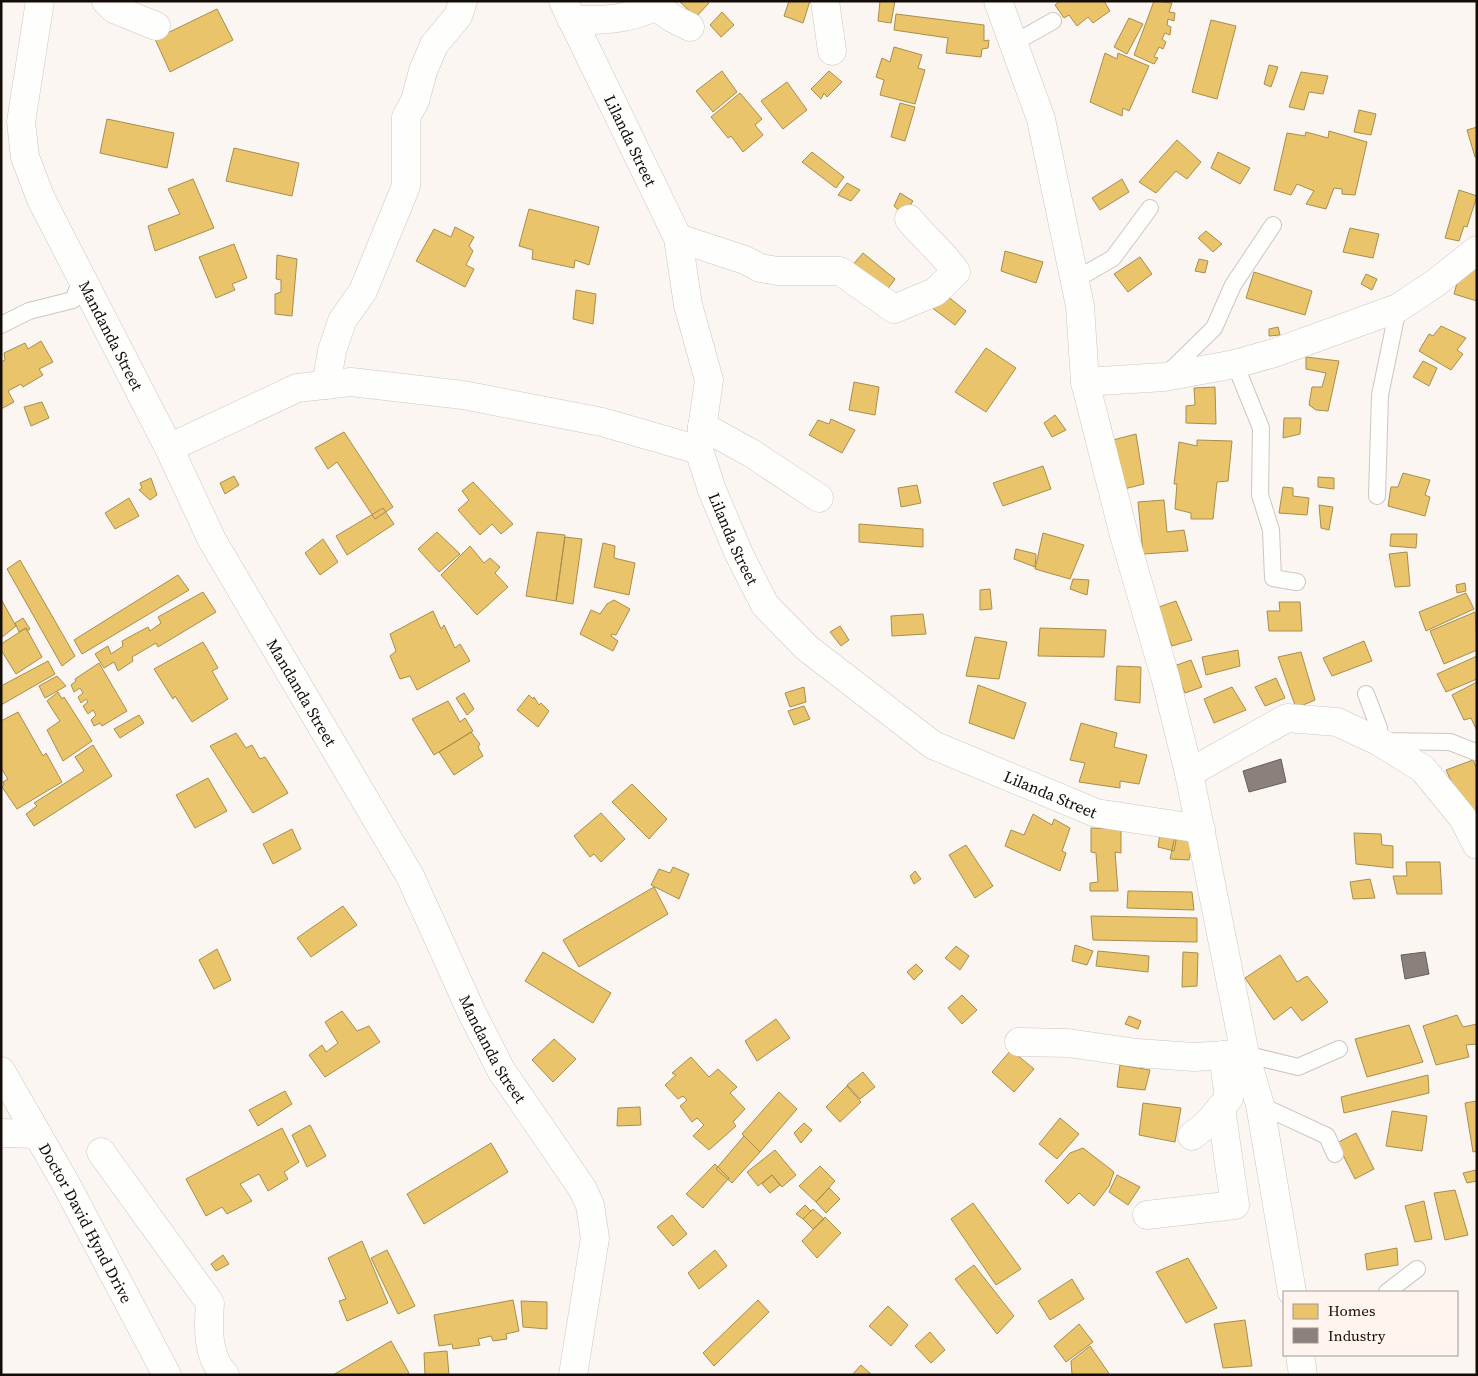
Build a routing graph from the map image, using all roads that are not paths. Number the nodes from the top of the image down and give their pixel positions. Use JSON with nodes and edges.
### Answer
{"nodes":[{"id":1,"x":40,"y":1,"type":"edge"},
{"id":2,"x":106,"y":1,"type":"edge"},
{"id":3,"x":463,"y":1,"type":"edge"},
{"id":4,"x":825,"y":1,"type":"edge"},
{"id":5,"x":998,"y":1,"type":"edge"},
{"id":6,"x":567,"y":10,"type":"edge"},
{"id":7,"x":1053,"y":21,"type":"dead end"},
{"id":8,"x":156,"y":26,"type":"dead end"},
{"id":9,"x":690,"y":27,"type":"dead end"},
{"id":10,"x":1014,"y":43,"type":"junction"},
{"id":11,"x":832,"y":51,"type":"dead end"},
{"id":12,"x":1150,"y":208,"type":"dead end"},
{"id":13,"x":909,"y":219,"type":"dead end"},
{"id":14,"x":1273,"y":225,"type":"dead end"},
{"id":15,"x":678,"y":238,"type":"junction"},
{"id":16,"x":1477,"y":250,"type":"edge"},
{"id":17,"x":82,"y":278,"type":"junction"},
{"id":18,"x":1075,"y":280,"type":"junction"},
{"id":19,"x":1398,"y":308,"type":"junction"},
{"id":20,"x":1,"y":325,"type":"edge"},
{"id":21,"x":1235,"y":364,"type":"junction"},
{"id":22,"x":1164,"y":376,"type":"junction"},
{"id":23,"x":1085,"y":382,"type":"junction"},
{"id":24,"x":326,"y":385,"type":"junction"},
{"id":25,"x":701,"y":438,"type":"junction"},
{"id":26,"x":169,"y":448,"type":"junction"},
{"id":27,"x":1377,"y":496,"type":"dead end"},
{"id":28,"x":820,"y":498,"type":"dead end"},
{"id":29,"x":1297,"y":582,"type":"dead end"},
{"id":30,"x":1366,"y":694,"type":"dead end"},
{"id":31,"x":1378,"y":741,"type":"junction"},
{"id":32,"x":1476,"y":752,"type":"edge"},
{"id":33,"x":1189,"y":773,"type":"junction"},
{"id":34,"x":1201,"y":829,"type":"junction"},
{"id":35,"x":1477,"y":845,"type":"edge"},
{"id":36,"x":1019,"y":1042,"type":"dead end"},
{"id":37,"x":1339,"y":1049,"type":"dead end"},
{"id":38,"x":1234,"y":1054,"type":"junction"},
{"id":39,"x":1,"y":1071,"type":"edge"},
{"id":40,"x":1260,"y":1105,"type":"junction"},
{"id":41,"x":1221,"y":1108,"type":"junction"},
{"id":42,"x":1,"y":1133,"type":"edge"},
{"id":43,"x":37,"y":1134,"type":"junction"},
{"id":44,"x":1192,"y":1136,"type":"dead end"},
{"id":45,"x":101,"y":1152,"type":"dead end"},
{"id":46,"x":1335,"y":1154,"type":"dead end"},
{"id":47,"x":1147,"y":1215,"type":"dead end"},
{"id":48,"x":1417,"y":1269,"type":"dead end"},
{"id":49,"x":1295,"y":1291,"type":"edge"},
{"id":50,"x":1388,"y":1291,"type":"edge"},
{"id":51,"x":1300,"y":1356,"type":"edge"},
{"id":52,"x":167,"y":1375,"type":"edge"},
{"id":53,"x":225,"y":1375,"type":"edge"},
{"id":54,"x":573,"y":1375,"type":"edge"},
{"id":55,"x":1303,"y":1375,"type":"edge"}],
"edges":[{"from":1,"to":17,"type":"street","name":"Mandanda Street"},
{"from":2,"to":8,"type":"street"},
{"from":3,"to":24,"type":"street"},
{"from":4,"to":11,"type":"street"},
{"from":5,"to":10,"type":"street"},
{"from":6,"to":9,"type":"street"},
{"from":6,"to":15,"type":"street","name":"Lilanda Street"},
{"from":7,"to":10,"type":"lane"},
{"from":10,"to":18,"type":"street"},
{"from":12,"to":18,"type":"lane"},
{"from":13,"to":15,"type":"street"},
{"from":14,"to":22,"type":"lane"},
{"from":15,"to":25,"type":"street","name":"Lilanda Street"},
{"from":16,"to":19,"type":"street"},
{"from":17,"to":20,"type":"lane"},
{"from":17,"to":26,"type":"street","name":"Mandanda Street"},
{"from":18,"to":23,"type":"street"},
{"from":19,"to":21,"type":"street"},
{"from":19,"to":27,"type":"lane"},
{"from":21,"to":22,"type":"street"},
{"from":21,"to":29,"type":"lane"},
{"from":22,"to":23,"type":"street"},
{"from":23,"to":33,"type":"street"},
{"from":24,"to":25,"type":"street"},
{"from":24,"to":26,"type":"street"},
{"from":25,"to":28,"type":"street"},
{"from":25,"to":34,"type":"street","name":"Lilanda Street"},
{"from":26,"to":54,"type":"street","name":"Mandanda Street"},
{"from":30,"to":31,"type":"lane"},
{"from":31,"to":32,"type":"lane"},
{"from":31,"to":33,"type":"street"},
{"from":31,"to":35,"type":"street"},
{"from":33,"to":34,"type":"street"},
{"from":34,"to":38,"type":"street"},
{"from":36,"to":38,"type":"street"},
{"from":37,"to":38,"type":"lane"},
{"from":38,"to":40,"type":"street"},
{"from":38,"to":41,"type":"street"},
{"from":39,"to":43,"type":"street","name":"Doctor David Hynd Drive"},
{"from":40,"to":46,"type":"lane"},
{"from":40,"to":49,"type":"street"},
{"from":41,"to":44,"type":"street"},
{"from":41,"to":47,"type":"street"},
{"from":42,"to":43,"type":"street"},
{"from":43,"to":52,"type":"street","name":"Doctor David Hynd Drive"},
{"from":45,"to":53,"type":"street"},
{"from":48,"to":50,"type":"lane"},
{"from":51,"to":55,"type":"street"}]}
